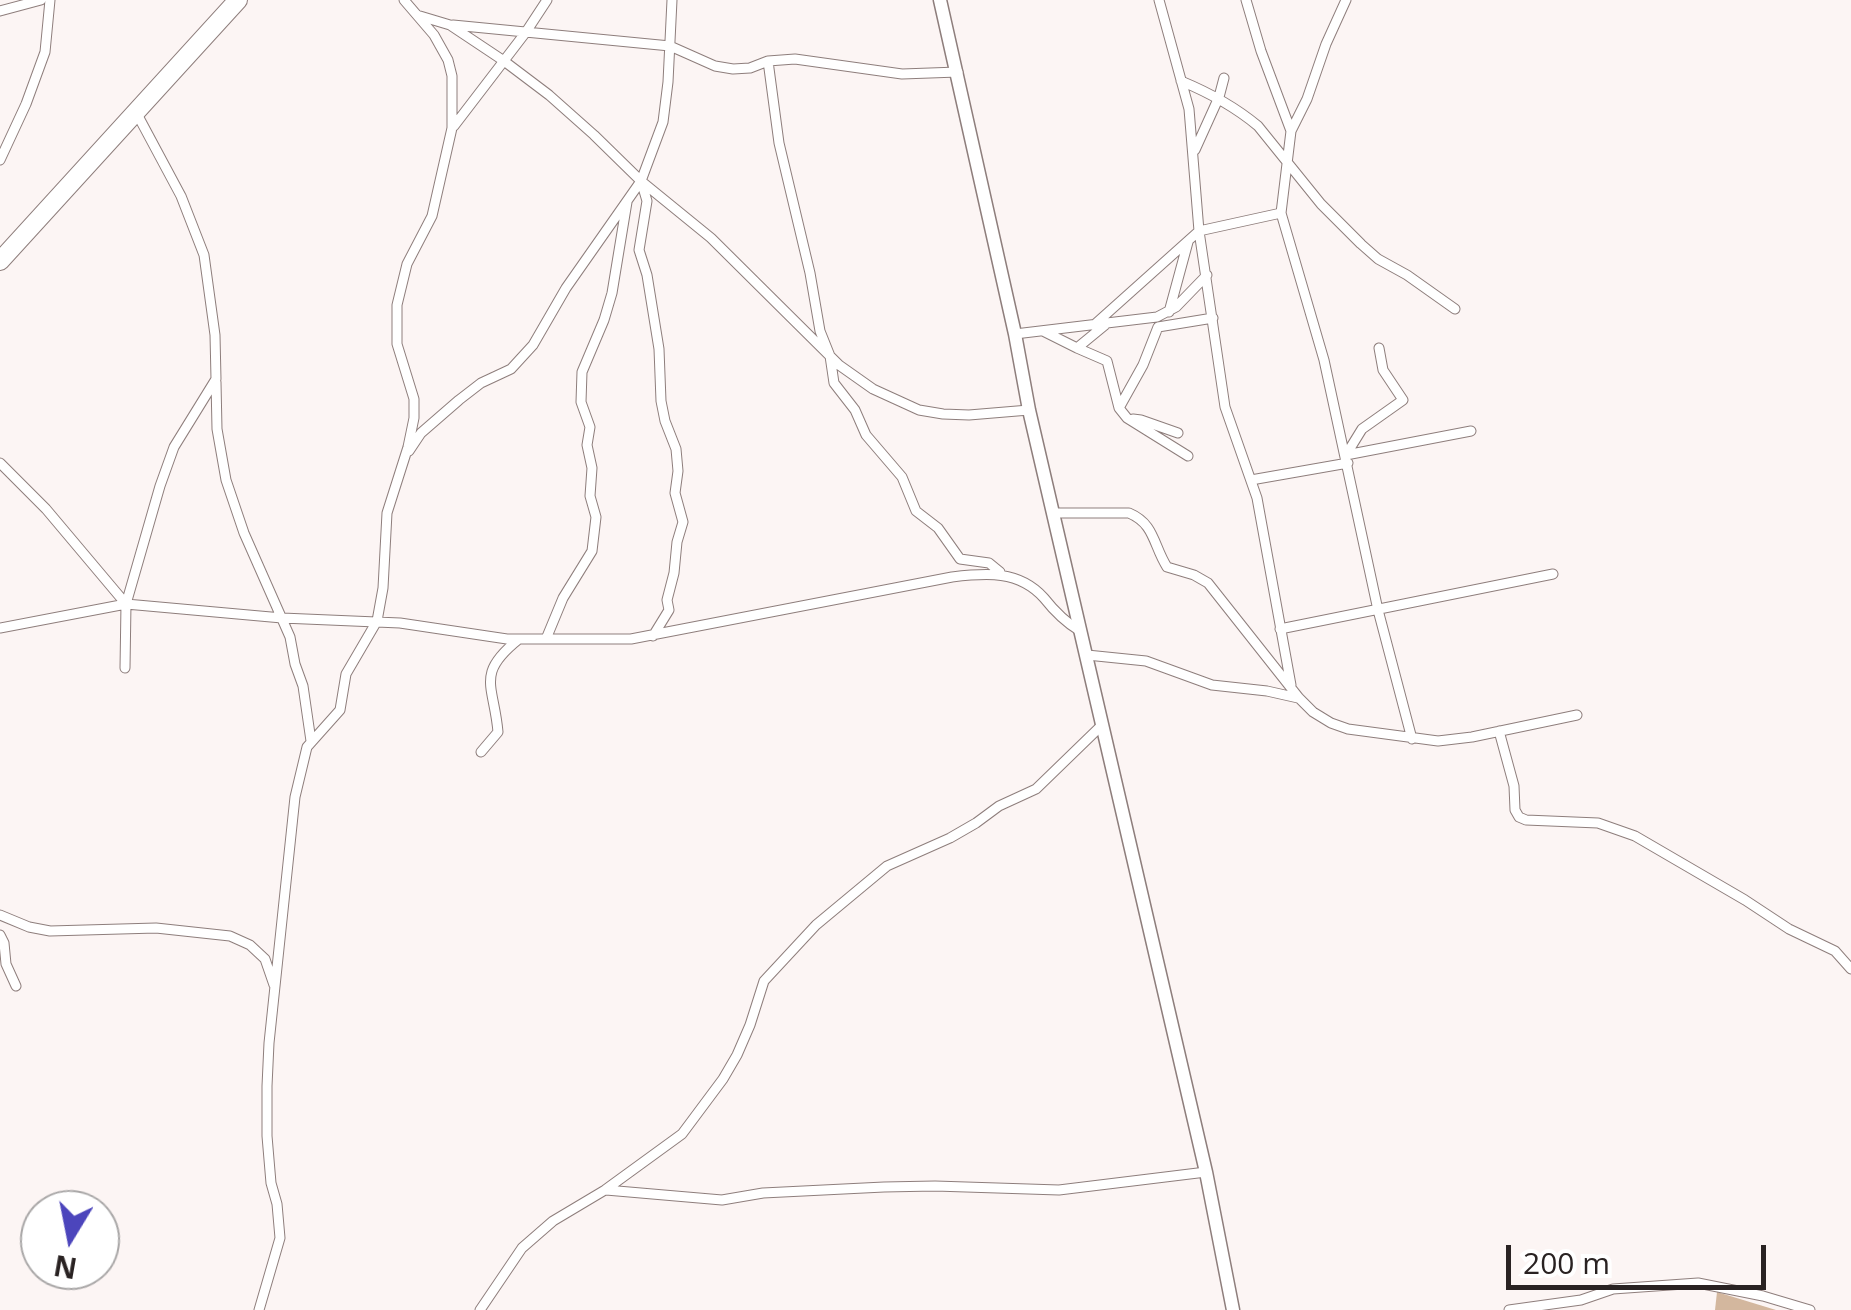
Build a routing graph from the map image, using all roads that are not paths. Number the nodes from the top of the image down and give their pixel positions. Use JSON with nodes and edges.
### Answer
{"nodes":[{"id":1,"x":42,"y":0,"type":"edge"},
{"id":2,"x":50,"y":0,"type":"edge"},
{"id":3,"x":238,"y":0,"type":"edge"},
{"id":4,"x":404,"y":0,"type":"edge"},
{"id":5,"x":547,"y":0,"type":"edge"},
{"id":6,"x":672,"y":0,"type":"edge"},
{"id":7,"x":940,"y":0,"type":"edge"},
{"id":8,"x":1159,"y":0,"type":"edge"},
{"id":9,"x":1246,"y":0,"type":"edge"},
{"id":10,"x":1346,"y":0,"type":"edge"},
{"id":11,"x":0,"y":10,"type":"edge"},
{"id":12,"x":417,"y":15,"type":"junction"},
{"id":13,"x":450,"y":25,"type":"junction"},
{"id":14,"x":526,"y":32,"type":"junction"},
{"id":15,"x":670,"y":46,"type":"junction"},
{"id":16,"x":504,"y":61,"type":"junction"},
{"id":17,"x":768,"y":61,"type":"junction"},
{"id":18,"x":958,"y":72,"type":"junction"},
{"id":19,"x":1224,"y":78,"type":"dead end"},
{"id":20,"x":1181,"y":81,"type":"junction"},
{"id":21,"x":1219,"y":97,"type":"junction"},
{"id":22,"x":136,"y":112,"type":"junction"},
{"id":23,"x":452,"y":128,"type":"junction"},
{"id":24,"x":1291,"y":131,"type":"junction"},
{"id":25,"x":1193,"y":154,"type":"junction"},
{"id":26,"x":0,"y":160,"type":"edge"},
{"id":27,"x":1288,"y":165,"type":"junction"},
{"id":28,"x":641,"y":181,"type":"junction"},
{"id":29,"x":628,"y":200,"type":"junction"},
{"id":30,"x":1281,"y":214,"type":"junction"},
{"id":31,"x":1199,"y":231,"type":"junction"},
{"id":32,"x":1188,"y":240,"type":"junction"},
{"id":33,"x":0,"y":262,"type":"edge"},
{"id":34,"x":1206,"y":275,"type":"junction"},
{"id":35,"x":1455,"y":309,"type":"dead end"},
{"id":36,"x":1170,"y":312,"type":"junction"},
{"id":37,"x":1213,"y":318,"type":"junction"},
{"id":38,"x":1107,"y":323,"type":"junction"},
{"id":39,"x":1094,"y":324,"type":"junction"},
{"id":40,"x":1044,"y":331,"type":"junction"},
{"id":41,"x":1015,"y":334,"type":"junction"},
{"id":42,"x":1077,"y":348,"type":"junction"},
{"id":43,"x":1379,"y":348,"type":"dead end"},
{"id":44,"x":830,"y":356,"type":"junction"},
{"id":45,"x":216,"y":379,"type":"junction"},
{"id":46,"x":1119,"y":408,"type":"junction"},
{"id":47,"x":1029,"y":410,"type":"junction"},
{"id":48,"x":1130,"y":419,"type":"junction"},
{"id":49,"x":1471,"y":431,"type":"dead end"},
{"id":50,"x":1178,"y":433,"type":"dead end"},
{"id":51,"x":1188,"y":456,"type":"dead end"},
{"id":52,"x":1347,"y":459,"type":"junction"},
{"id":53,"x":402,"y":462,"type":"junction"},
{"id":54,"x":0,"y":463,"type":"edge"},
{"id":55,"x":1252,"y":480,"type":"junction"},
{"id":56,"x":1053,"y":513,"type":"junction"},
{"id":57,"x":1002,"y":574,"type":"junction"},
{"id":58,"x":1553,"y":574,"type":"dead end"},
{"id":59,"x":126,"y":604,"type":"junction"},
{"id":60,"x":1378,"y":610,"type":"junction"},
{"id":61,"x":282,"y":618,"type":"junction"},
{"id":62,"x":377,"y":621,"type":"junction"},
{"id":63,"x":0,"y":628,"type":"edge"},
{"id":64,"x":1280,"y":630,"type":"junction"},
{"id":65,"x":1080,"y":631,"type":"junction"},
{"id":66,"x":653,"y":636,"type":"junction"},
{"id":67,"x":520,"y":639,"type":"junction"},
{"id":68,"x":546,"y":639,"type":"junction"},
{"id":69,"x":1087,"y":656,"type":"junction"},
{"id":70,"x":126,"y":668,"type":"dead end"},
{"id":71,"x":1291,"y":685,"type":"junction"},
{"id":72,"x":1299,"y":698,"type":"junction"},
{"id":73,"x":1577,"y":715,"type":"dead end"},
{"id":74,"x":1102,"y":725,"type":"junction"},
{"id":75,"x":1500,"y":731,"type":"junction"},
{"id":76,"x":1412,"y":739,"type":"junction"},
{"id":77,"x":311,"y":741,"type":"junction"},
{"id":78,"x":481,"y":752,"type":"dead end"},
{"id":79,"x":0,"y":915,"type":"edge"},
{"id":80,"x":0,"y":935,"type":"edge"},
{"id":81,"x":1851,"y":968,"type":"edge"},
{"id":82,"x":16,"y":986,"type":"dead end"},
{"id":83,"x":275,"y":988,"type":"junction"},
{"id":84,"x":1206,"y":1172,"type":"junction"},
{"id":85,"x":605,"y":1190,"type":"junction"},
{"id":86,"x":259,"y":1310,"type":"edge"},
{"id":87,"x":480,"y":1310,"type":"edge"},
{"id":88,"x":1234,"y":1310,"type":"edge"},
{"id":89,"x":1509,"y":1310,"type":"edge"},
{"id":90,"x":1810,"y":1310,"type":"edge"}],
"edges":[{"from":1,"to":11,"type":"street"},
{"from":2,"to":26,"type":"street"},
{"from":3,"to":22,"type":"highway"},
{"from":4,"to":12,"type":"street"},
{"from":5,"to":14,"type":"street"},
{"from":6,"to":15,"type":"street"},
{"from":7,"to":18,"type":"main road"},
{"from":8,"to":20,"type":"street"},
{"from":9,"to":24,"type":"street"},
{"from":10,"to":24,"type":"street"},
{"from":12,"to":13,"type":"street"},
{"from":12,"to":23,"type":"street"},
{"from":13,"to":14,"type":"street"},
{"from":13,"to":16,"type":"street"},
{"from":14,"to":15,"type":"street"},
{"from":14,"to":16,"type":"street"},
{"from":15,"to":17,"type":"street"},
{"from":15,"to":28,"type":"street"},
{"from":16,"to":23,"type":"street"},
{"from":16,"to":28,"type":"street"},
{"from":17,"to":18,"type":"street"},
{"from":17,"to":44,"type":"street"},
{"from":18,"to":41,"type":"main road"},
{"from":19,"to":21,"type":"street"},
{"from":20,"to":21,"type":"street"},
{"from":20,"to":25,"type":"street"},
{"from":21,"to":25,"type":"street"},
{"from":21,"to":27,"type":"street"},
{"from":22,"to":33,"type":"highway"},
{"from":22,"to":45,"type":"street"},
{"from":23,"to":53,"type":"street"},
{"from":24,"to":27,"type":"street"},
{"from":25,"to":31,"type":"street"},
{"from":27,"to":30,"type":"street"},
{"from":27,"to":35,"type":"street"},
{"from":28,"to":29,"type":"street"},
{"from":28,"to":44,"type":"street"},
{"from":28,"to":66,"type":"street"},
{"from":29,"to":53,"type":"street"},
{"from":29,"to":68,"type":"street"},
{"from":30,"to":31,"type":"street"},
{"from":30,"to":52,"type":"street"},
{"from":31,"to":32,"type":"street"},
{"from":31,"to":34,"type":"street"},
{"from":32,"to":36,"type":"street"},
{"from":32,"to":39,"type":"street"},
{"from":34,"to":36,"type":"street"},
{"from":34,"to":37,"type":"street"},
{"from":36,"to":38,"type":"street"},
{"from":37,"to":46,"type":"street"},
{"from":37,"to":55,"type":"street"},
{"from":38,"to":39,"type":"street"},
{"from":38,"to":42,"type":"street"},
{"from":39,"to":40,"type":"street"},
{"from":40,"to":41,"type":"street"},
{"from":40,"to":42,"type":"street"},
{"from":41,"to":47,"type":"main road"},
{"from":42,"to":46,"type":"street"},
{"from":43,"to":52,"type":"street"},
{"from":44,"to":47,"type":"street"},
{"from":44,"to":57,"type":"street"},
{"from":45,"to":59,"type":"street"},
{"from":45,"to":61,"type":"street"},
{"from":46,"to":48,"type":"street"},
{"from":47,"to":56,"type":"main road"},
{"from":48,"to":50,"type":"street"},
{"from":48,"to":51,"type":"street"},
{"from":49,"to":52,"type":"street"},
{"from":52,"to":55,"type":"street"},
{"from":52,"to":60,"type":"street"},
{"from":53,"to":62,"type":"street"},
{"from":54,"to":59,"type":"street"},
{"from":55,"to":64,"type":"street"},
{"from":56,"to":65,"type":"main road"},
{"from":56,"to":71,"type":"street"},
{"from":57,"to":65,"type":"street"},
{"from":57,"to":66,"type":"street"},
{"from":58,"to":60,"type":"street"},
{"from":59,"to":61,"type":"street"},
{"from":59,"to":63,"type":"street"},
{"from":59,"to":70,"type":"street"},
{"from":60,"to":64,"type":"street"},
{"from":60,"to":76,"type":"street"},
{"from":61,"to":62,"type":"street"},
{"from":61,"to":77,"type":"street"},
{"from":62,"to":67,"type":"street"},
{"from":62,"to":77,"type":"street"},
{"from":64,"to":71,"type":"street"},
{"from":65,"to":69,"type":"main road"},
{"from":66,"to":68,"type":"street"},
{"from":67,"to":68,"type":"street"},
{"from":67,"to":78,"type":"street"},
{"from":69,"to":72,"type":"street"},
{"from":69,"to":74,"type":"main road"},
{"from":71,"to":72,"type":"street"},
{"from":72,"to":76,"type":"street"},
{"from":73,"to":75,"type":"street"},
{"from":74,"to":84,"type":"main road"},
{"from":74,"to":85,"type":"street"},
{"from":75,"to":76,"type":"street"},
{"from":75,"to":81,"type":"street"},
{"from":77,"to":83,"type":"street"},
{"from":79,"to":83,"type":"street"},
{"from":80,"to":82,"type":"street"},
{"from":83,"to":86,"type":"street"},
{"from":84,"to":85,"type":"street"},
{"from":84,"to":88,"type":"main road"},
{"from":85,"to":87,"type":"street"},
{"from":89,"to":90,"type":"street"}]}
